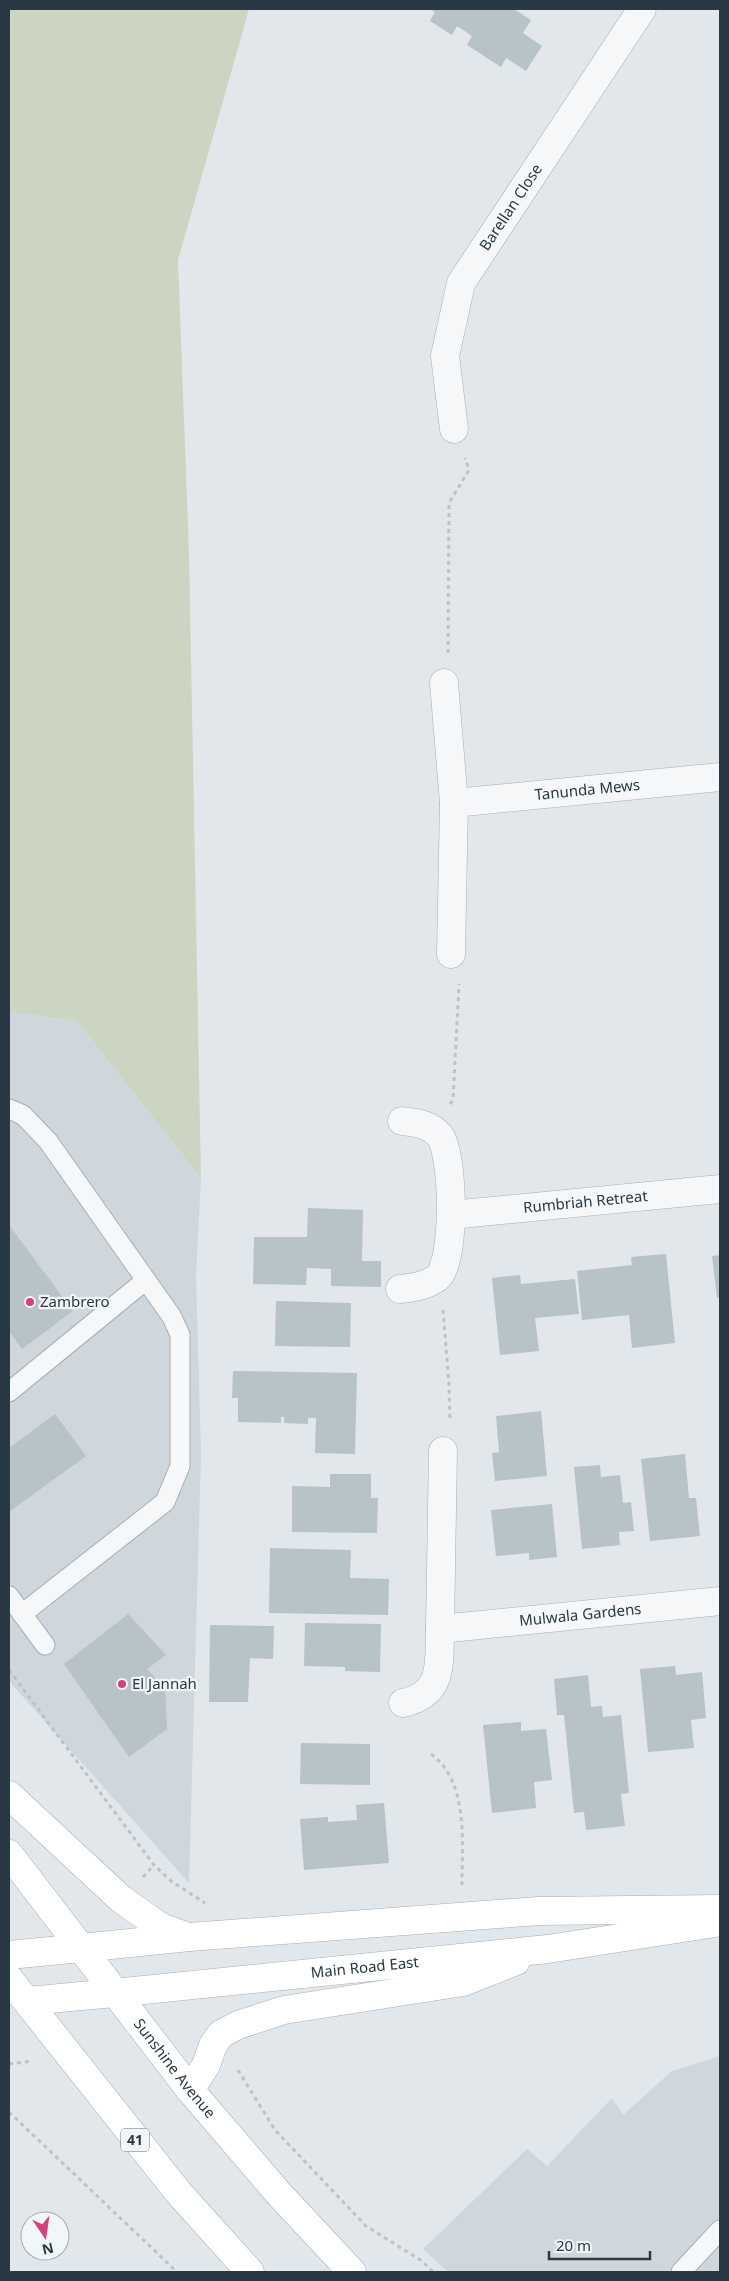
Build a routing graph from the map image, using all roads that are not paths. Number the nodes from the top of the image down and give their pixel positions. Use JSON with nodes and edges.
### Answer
{"nodes":[{"id":1,"x":642,"y":9,"type":"edge"},
{"id":2,"x":454,"y":428,"type":"road end"},
{"id":3,"x":444,"y":683,"type":"road end"},
{"id":4,"x":720,"y":778,"type":"edge"},
{"id":5,"x":454,"y":803,"type":"junction"},
{"id":6,"x":451,"y":954,"type":"road end"},
{"id":7,"x":9,"y":1109,"type":"edge"},
{"id":8,"x":414,"y":1123,"type":"road end"},
{"id":9,"x":720,"y":1189,"type":"edge"},
{"id":10,"x":451,"y":1215,"type":"junction"},
{"id":11,"x":146,"y":1280,"type":"junction"},
{"id":12,"x":400,"y":1288,"type":"dead end"},
{"id":13,"x":9,"y":1392,"type":"edge"},
{"id":14,"x":443,"y":1451,"type":"road end"},
{"id":15,"x":9,"y":1596,"type":"edge"},
{"id":16,"x":720,"y":1601,"type":"edge"},
{"id":17,"x":22,"y":1614,"type":"junction"},
{"id":18,"x":440,"y":1629,"type":"junction"},
{"id":19,"x":45,"y":1645,"type":"dead end"},
{"id":20,"x":403,"y":1703,"type":"dead end"},
{"id":21,"x":9,"y":1795,"type":"edge"},
{"id":22,"x":9,"y":1854,"type":"edge"},
{"id":23,"x":720,"y":1909,"type":"edge"},
{"id":24,"x":720,"y":1922,"type":"edge"},
{"id":25,"x":190,"y":1937,"type":"junction"},
{"id":26,"x":81,"y":1948,"type":"junction"},
{"id":27,"x":548,"y":1949,"type":"junction"},
{"id":28,"x":9,"y":1955,"type":"edge"},
{"id":29,"x":9,"y":1979,"type":"edge"},
{"id":30,"x":114,"y":1993,"type":"junction"},
{"id":31,"x":18,"y":2002,"type":"edge"},
{"id":32,"x":190,"y":2090,"type":"junction"},
{"id":33,"x":720,"y":2230,"type":"edge"},
{"id":34,"x":250,"y":2272,"type":"edge"},
{"id":35,"x":352,"y":2272,"type":"edge"},
{"id":36,"x":680,"y":2272,"type":"edge"}],
"edges":[{"from":1,"to":2,"type":"street","name":"Barellan Close"},
{"from":3,"to":5,"type":"street"},
{"from":4,"to":5,"type":"street","name":"Tanunda Mews"},
{"from":5,"to":6,"type":"street"},
{"from":7,"to":11,"type":"lane"},
{"from":8,"to":10,"type":"street"},
{"from":9,"to":10,"type":"street","name":"Rumbriah Retreat"},
{"from":10,"to":12,"type":"street"},
{"from":11,"to":13,"type":"lane"},
{"from":11,"to":17,"type":"lane"},
{"from":14,"to":18,"type":"street"},
{"from":15,"to":17,"type":"lane"},
{"from":16,"to":18,"type":"street","name":"Mulwala Gardens"},
{"from":17,"to":19,"type":"lane"},
{"from":18,"to":20,"type":"street"},
{"from":21,"to":25,"type":"main road"},
{"from":22,"to":26,"type":"main road","name":"Sunshine Avenue"},
{"from":23,"to":25,"type":"main road"},
{"from":24,"to":27,"type":"main road","name":"Main Road East"},
{"from":25,"to":26,"type":"main road"},
{"from":26,"to":28,"type":"main road"},
{"from":26,"to":30,"type":"main road","name":"Sunshine Avenue"},
{"from":27,"to":30,"type":"main road","name":"Main Road East"},
{"from":27,"to":32,"type":"main road"},
{"from":29,"to":31,"type":"main road","number":"41"},
{"from":30,"to":31,"type":"main road","name":"Main Road East"},
{"from":30,"to":32,"type":"main road","name":"Sunshine Avenue"},
{"from":31,"to":34,"type":"main road","number":"41"},
{"from":32,"to":35,"type":"main road","name":"Sunshine Avenue"},
{"from":33,"to":36,"type":"lane"}]}
